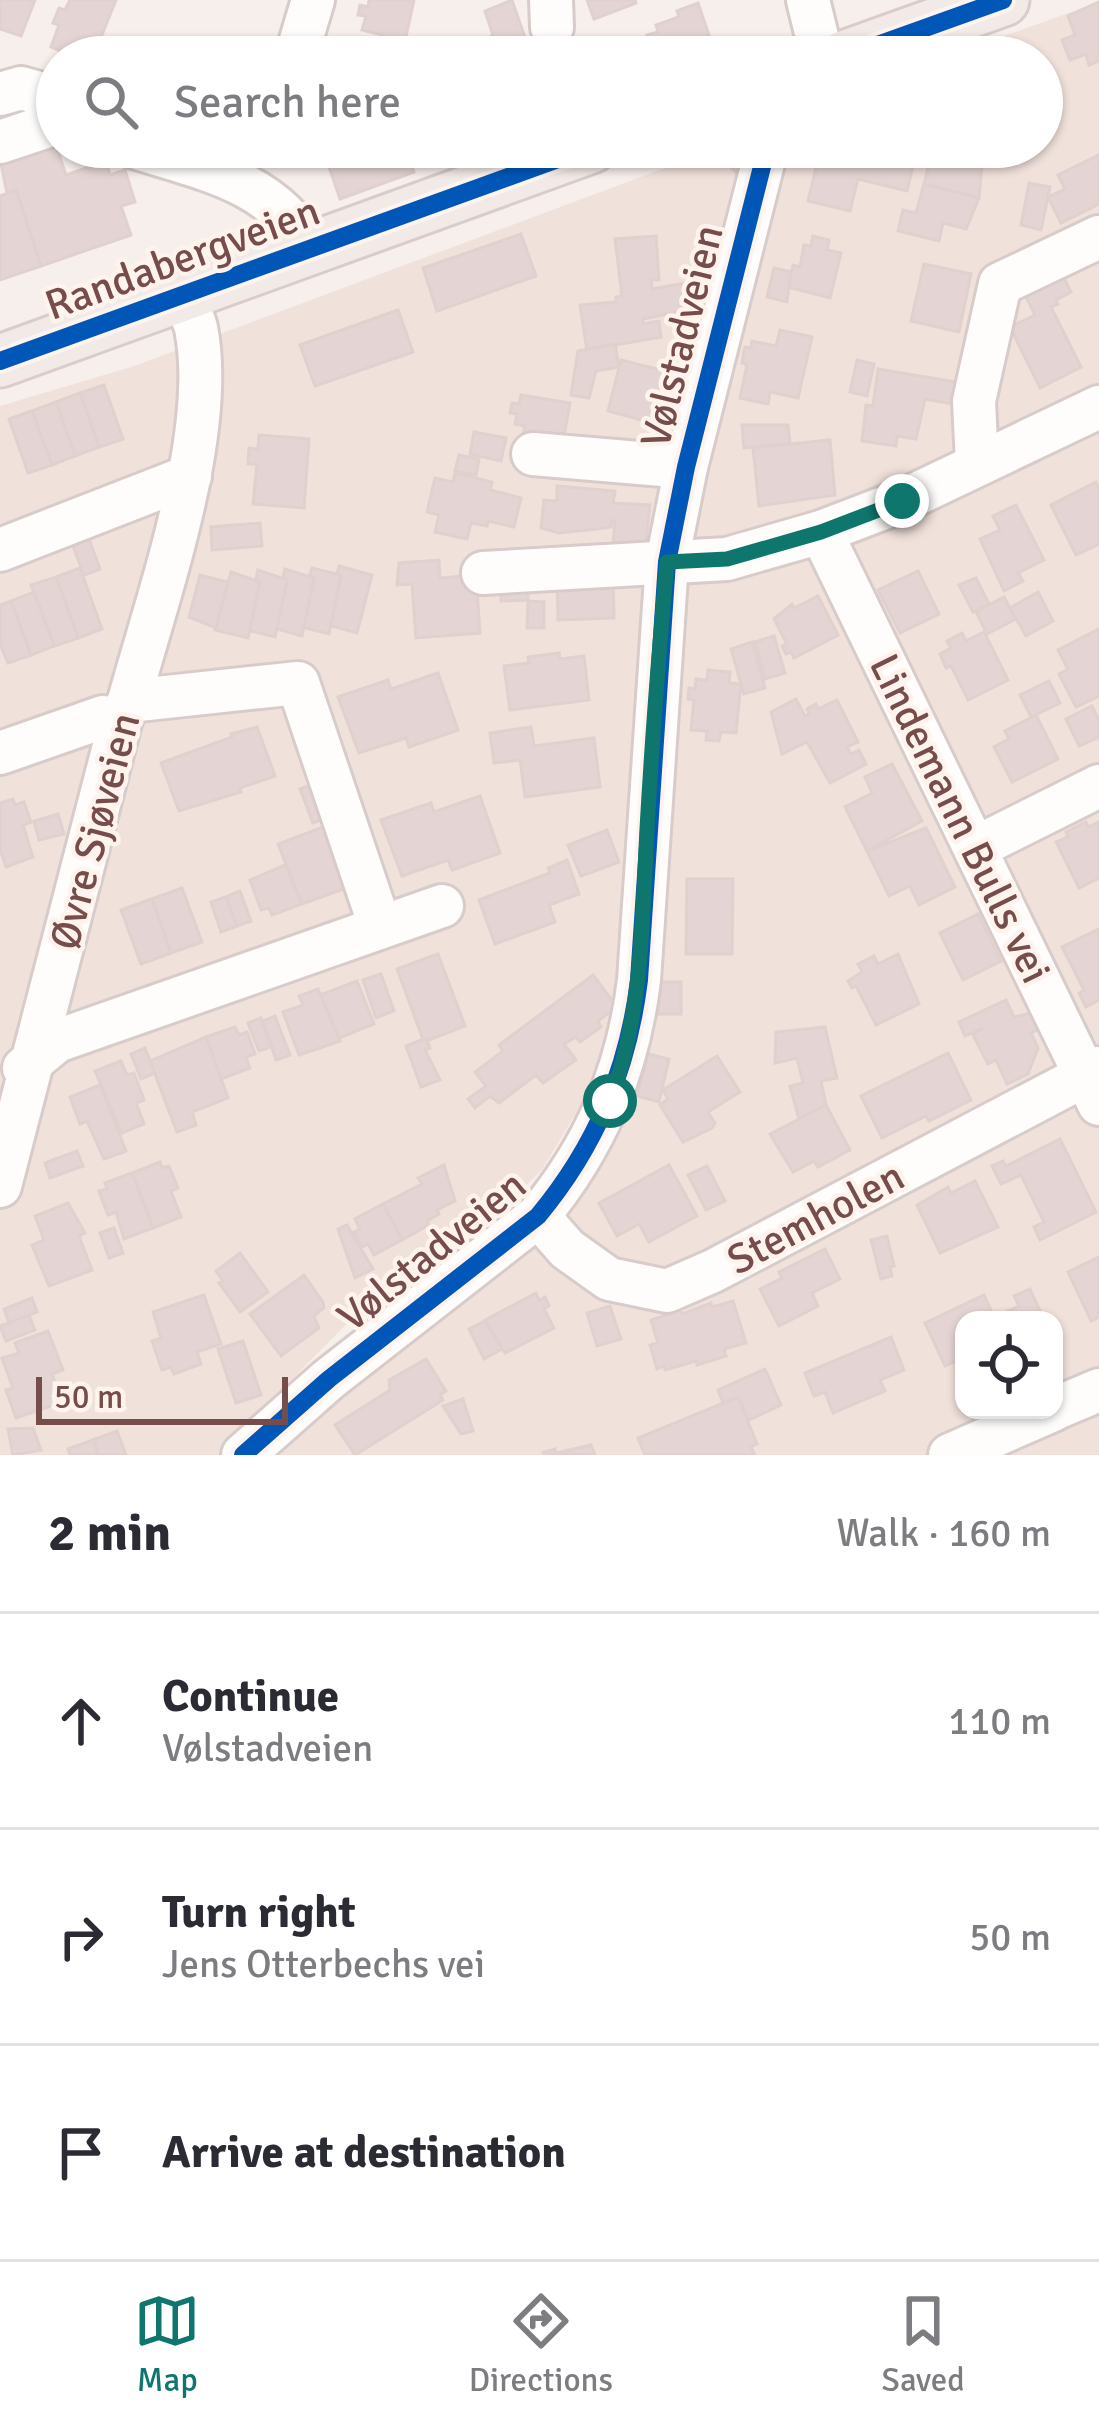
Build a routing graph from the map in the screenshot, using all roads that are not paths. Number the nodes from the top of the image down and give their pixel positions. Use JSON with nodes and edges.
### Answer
{"nodes":[{"id":1,"x":313,"y":0,"type":"edge"},
{"id":2,"x":808,"y":0,"type":"edge"},
{"id":3,"x":1003,"y":0,"type":"edge"},
{"id":4,"x":302,"y":36,"type":"edge"},
{"id":5,"x":816,"y":36,"type":"edge"},
{"id":6,"x":903,"y":36,"type":"edge"},
{"id":7,"x":36,"y":92,"type":"edge"},
{"id":8,"x":0,"y":94,"type":"edge"},
{"id":9,"x":36,"y":130,"type":"edge"},
{"id":10,"x":0,"y":142,"type":"edge"},
{"id":11,"x":200,"y":168,"type":"edge"},
{"id":12,"x":533,"y":168,"type":"edge"},
{"id":13,"x":762,"y":168,"type":"edge"},
{"id":14,"x":1099,"y":236,"type":"edge"},
{"id":15,"x":310,"y":248,"type":"junction"},
{"id":16,"x":182,"y":293,"type":"junction"},
{"id":17,"x":0,"y":362,"type":"edge"},
{"id":18,"x":1099,"y":406,"type":"edge"},
{"id":19,"x":533,"y":463,"type":"dead end"},
{"id":20,"x":976,"y":464,"type":"junction"},
{"id":21,"x":190,"y":476,"type":"junction"},
{"id":22,"x":684,"y":476,"type":"junction"},
{"id":23,"x":821,"y":532,"type":"junction"},
{"id":24,"x":0,"y":550,"type":"edge"},
{"id":25,"x":667,"y":562,"type":"junction"},
{"id":26,"x":483,"y":573,"type":"dead end"},
{"id":27,"x":125,"y":710,"type":"junction"},
{"id":28,"x":0,"y":753,"type":"edge"},
{"id":29,"x":1099,"y":786,"type":"edge"},
{"id":30,"x":977,"y":847,"type":"junction"},
{"id":31,"x":442,"y":906,"type":"dead end"},
{"id":32,"x":380,"y":926,"type":"junction"},
{"id":33,"x":16,"y":1070,"type":"edge"},
{"id":34,"x":1094,"y":1082,"type":"edge"},
{"id":35,"x":0,"y":1186,"type":"edge"},
{"id":36,"x":538,"y":1216,"type":"junction"},
{"id":37,"x":1099,"y":1390,"type":"edge"},
{"id":38,"x":1063,"y":1406,"type":"edge"},
{"id":39,"x":1032,"y":1419,"type":"edge"},
{"id":40,"x":952,"y":1454,"type":"edge"},
{"id":41,"x":243,"y":1455,"type":"edge"}],
"edges":[{"from":1,"to":4,"type":"street"},
{"from":2,"to":5,"type":"street"},
{"from":3,"to":6,"type":"main road"},
{"from":7,"to":8,"type":"street"},
{"from":9,"to":10,"type":"street"},
{"from":11,"to":15,"type":"street"},
{"from":12,"to":15,"type":"main road","name":"Randabergveien"},
{"from":13,"to":22,"type":"street","name":"Vølstadveien"},
{"from":14,"to":20,"type":"street"},
{"from":15,"to":16,"type":"main road","name":"Randabergveien"},
{"from":16,"to":17,"type":"main road","name":"Randabergveien"},
{"from":16,"to":21,"type":"street","name":"Øvre Sjøveien"},
{"from":18,"to":20,"type":"street"},
{"from":19,"to":22,"type":"street","name":"Vølstadveien"},
{"from":20,"to":23,"type":"street"},
{"from":21,"to":24,"type":"street"},
{"from":21,"to":27,"type":"street","name":"Øvre Sjøveien"},
{"from":22,"to":25,"type":"street","name":"Vølstadveien"},
{"from":23,"to":25,"type":"street"},
{"from":23,"to":30,"type":"street","name":"Lindemann Bulls vei"},
{"from":25,"to":26,"type":"street"},
{"from":25,"to":36,"type":"street","name":"Vølstadveien"},
{"from":27,"to":28,"type":"street"},
{"from":27,"to":32,"type":"street"},
{"from":27,"to":33,"type":"street","name":"Øvre Sjøveien"},
{"from":29,"to":30,"type":"street"},
{"from":30,"to":34,"type":"street","name":"Lindemann Bulls vei"},
{"from":31,"to":32,"type":"street"},
{"from":32,"to":33,"type":"street"},
{"from":33,"to":35,"type":"street","name":"Øvre Sjøveien"},
{"from":34,"to":36,"type":"street","name":"Stemholen"},
{"from":36,"to":41,"type":"street","name":"Vølstadveien"},
{"from":37,"to":38,"type":"street"},
{"from":39,"to":40,"type":"street"}]}
